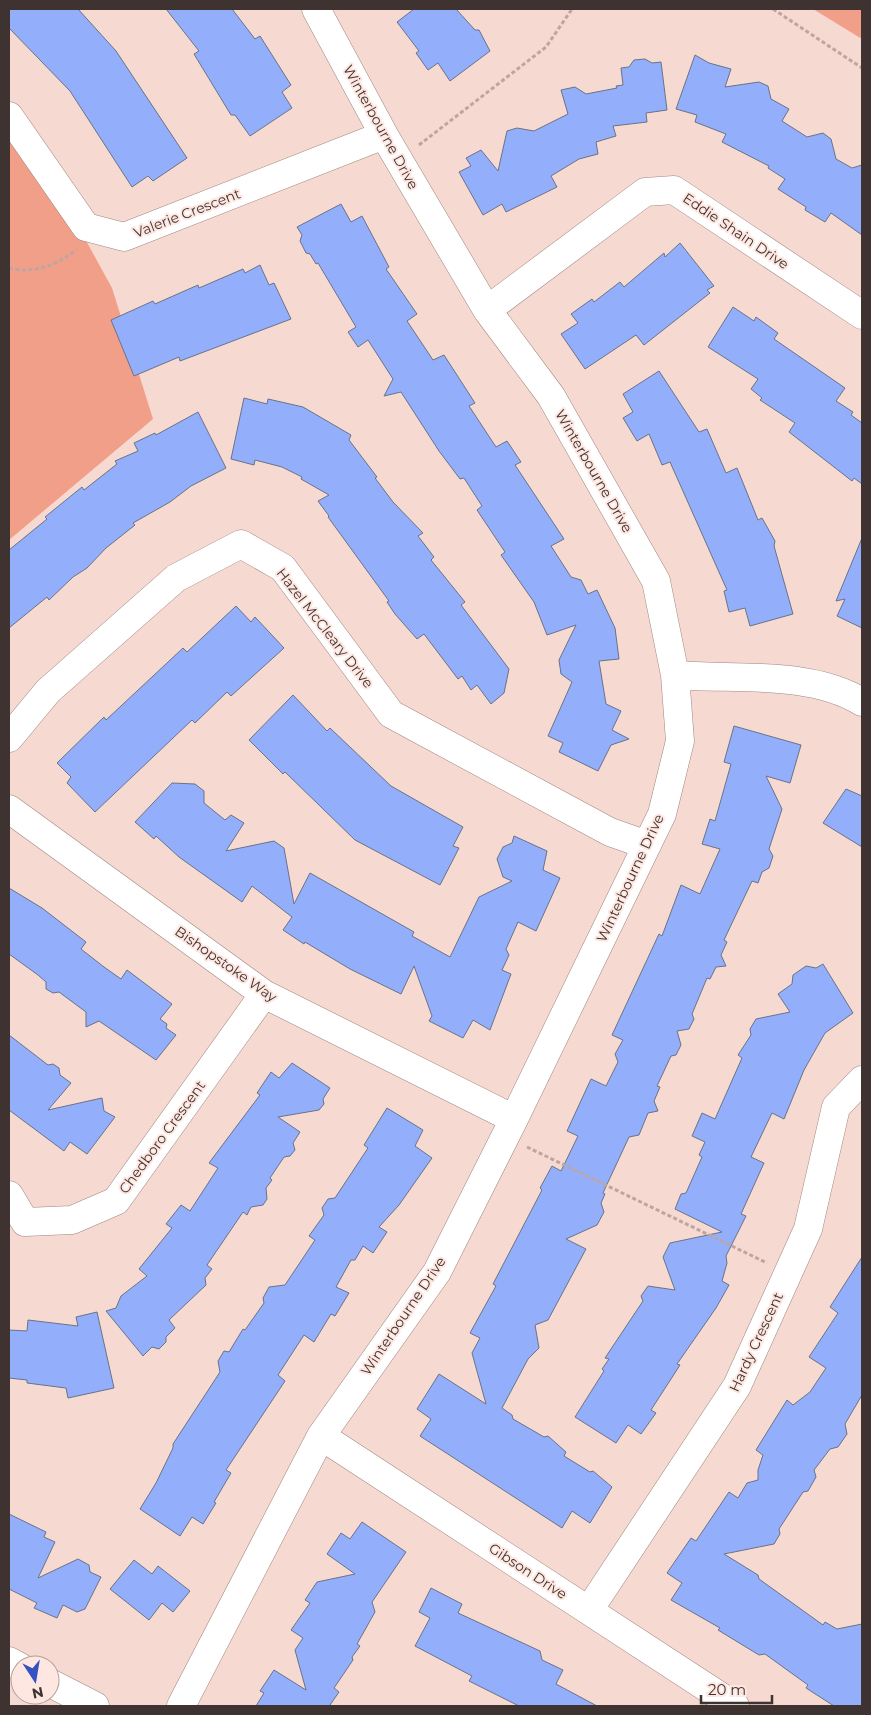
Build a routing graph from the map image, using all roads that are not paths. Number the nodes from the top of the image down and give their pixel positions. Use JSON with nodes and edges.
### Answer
{"nodes":[{"id":1,"x":316,"y":9,"type":"edge"},
{"id":2,"x":9,"y":116,"type":"edge"},
{"id":3,"x":384,"y":135,"type":"junction"},
{"id":4,"x":486,"y":310,"type":"junction"},
{"id":5,"x":862,"y":315,"type":"edge"},
{"id":6,"x":675,"y":675,"type":"junction"},
{"id":7,"x":862,"y":702,"type":"edge"},
{"id":8,"x":9,"y":738,"type":"edge"},
{"id":9,"x":9,"y":809,"type":"edge"},
{"id":10,"x":647,"y":845,"type":"junction"},
{"id":11,"x":264,"y":994,"type":"junction"},
{"id":12,"x":862,"y":1080,"type":"edge"},
{"id":13,"x":510,"y":1128,"type":"junction"},
{"id":14,"x":9,"y":1195,"type":"edge"},
{"id":15,"x":321,"y":1436,"type":"junction"},
{"id":16,"x":589,"y":1610,"type":"junction"},
{"id":17,"x":61,"y":1694,"type":"edge"},
{"id":18,"x":95,"y":1706,"type":"edge"},
{"id":19,"x":181,"y":1706,"type":"edge"},
{"id":20,"x":735,"y":1706,"type":"edge"}],
"edges":[{"from":1,"to":3,"type":"street","name":"Winterbourne Drive"},
{"from":2,"to":3,"type":"street","name":"Valerie Crescent"},
{"from":3,"to":4,"type":"street","name":"Winterbourne Drive"},
{"from":4,"to":5,"type":"street","name":"Eddie Shain Drive"},
{"from":4,"to":6,"type":"street","name":"Winterbourne Drive"},
{"from":6,"to":7,"type":"street"},
{"from":6,"to":10,"type":"street","name":"Winterbourne Drive"},
{"from":8,"to":10,"type":"street","name":"Hazel McCleary Drive"},
{"from":9,"to":11,"type":"street","name":"Bishopstoke Way"},
{"from":10,"to":13,"type":"street","name":"Winterbourne Drive"},
{"from":11,"to":13,"type":"street","name":"Bishopstoke Way"},
{"from":11,"to":14,"type":"street","name":"Chedboro Crescent"},
{"from":12,"to":16,"type":"street","name":"Hardy Crescent"},
{"from":13,"to":15,"type":"street","name":"Winterbourne Drive"},
{"from":15,"to":16,"type":"street","name":"Gibson Drive"},
{"from":15,"to":19,"type":"street","name":"Winterbourne Drive"},
{"from":16,"to":20,"type":"street","name":"Gibson Drive"},
{"from":17,"to":18,"type":"street"}]}
